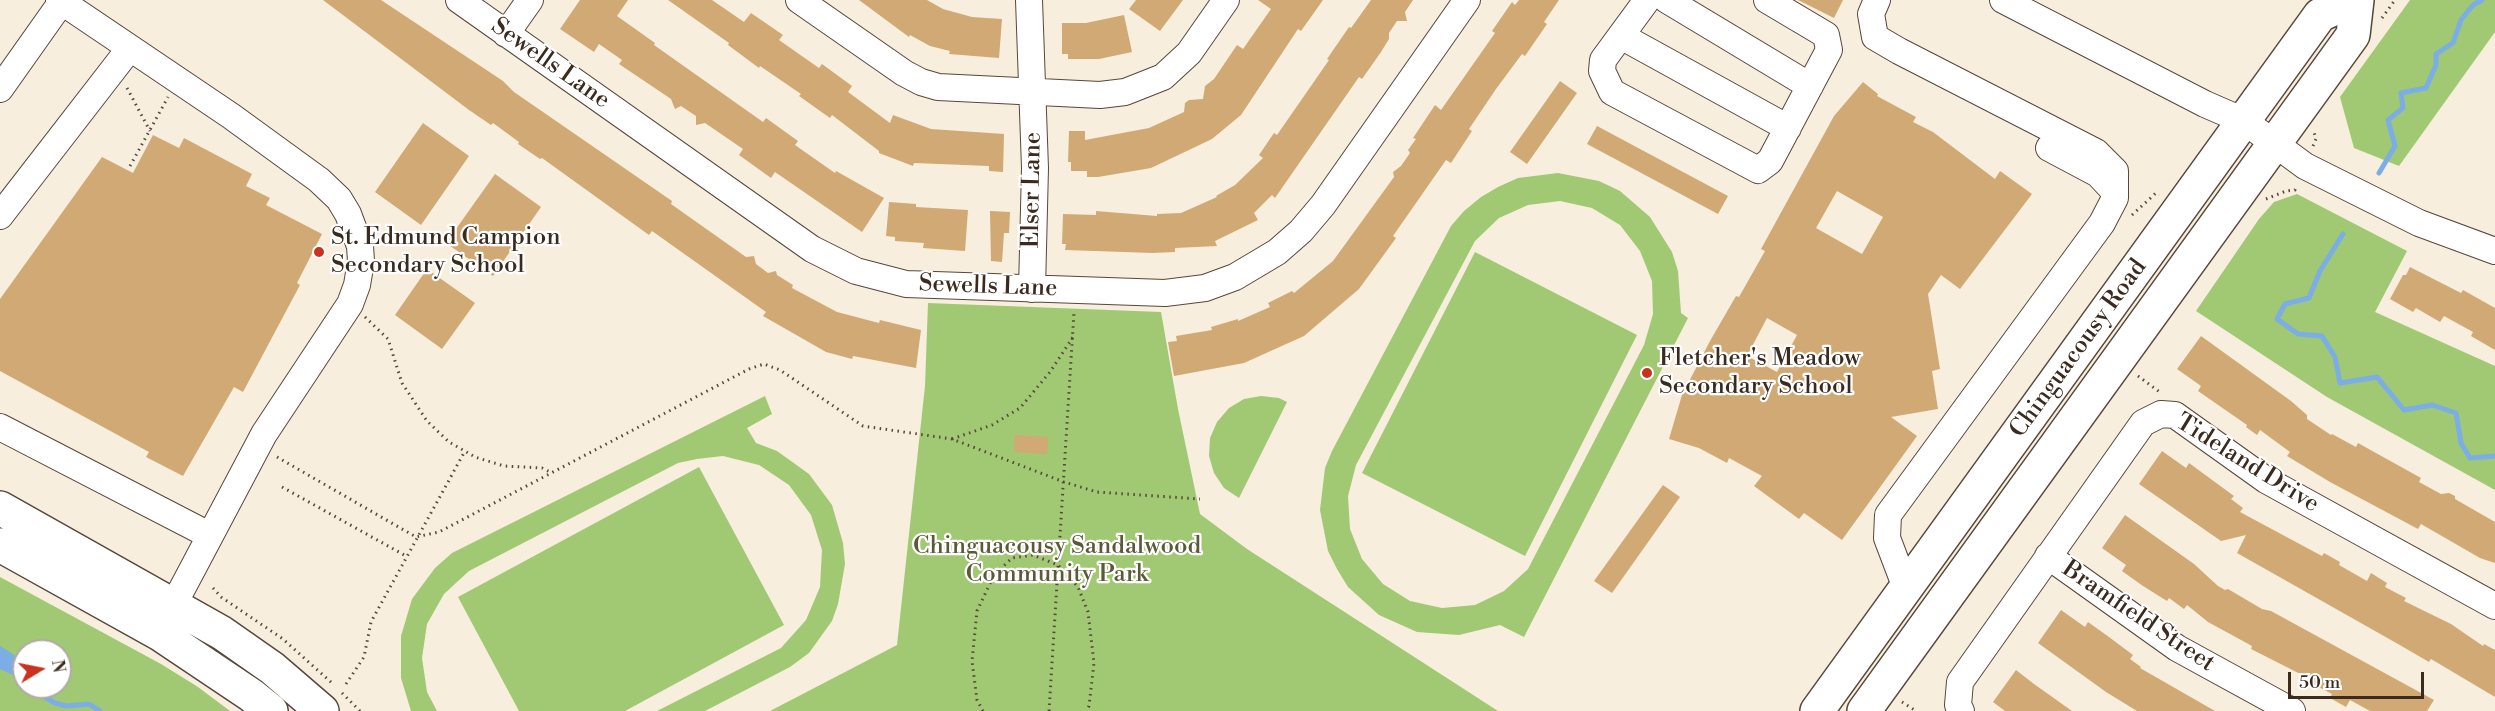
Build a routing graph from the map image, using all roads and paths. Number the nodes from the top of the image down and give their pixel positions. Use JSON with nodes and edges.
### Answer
{"nodes":[{"id":1,"x":459,"y":0,"type":"edge"},
{"id":2,"x":530,"y":0,"type":"edge"},
{"id":3,"x":800,"y":0,"type":"edge"},
{"id":4,"x":1029,"y":0,"type":"edge"},
{"id":5,"x":1226,"y":0,"type":"edge"},
{"id":6,"x":1467,"y":0,"type":"edge"},
{"id":7,"x":1647,"y":0,"type":"edge"},
{"id":8,"x":1667,"y":0,"type":"edge"},
{"id":9,"x":1767,"y":0,"type":"edge"},
{"id":10,"x":2003,"y":0,"type":"edge"},
{"id":11,"x":2355,"y":0,"type":"edge"},
{"id":12,"x":61,"y":1,"type":"edge"},
{"id":13,"x":1874,"y":7,"type":"edge"},
{"id":14,"x":506,"y":34,"type":"junction"},
{"id":15,"x":1621,"y":36,"type":"junction"},
{"id":16,"x":130,"y":48,"type":"junction"},
{"id":17,"x":113,"y":70,"type":"junction"},
{"id":18,"x":178,"y":80,"type":"junction"},
{"id":19,"x":1810,"y":86,"type":"junction"},
{"id":20,"x":0,"y":89,"type":"edge"},
{"id":21,"x":1032,"y":92,"type":"junction"},
{"id":22,"x":2244,"y":121,"type":"junction"},
{"id":23,"x":1788,"y":128,"type":"junction"},
{"id":24,"x":150,"y":131,"type":"junction"},
{"id":25,"x":2273,"y":143,"type":"junction"},
{"id":26,"x":130,"y":166,"type":"dead end"},
{"id":27,"x":0,"y":216,"type":"edge"},
{"id":28,"x":2495,"y":251,"type":"edge"},
{"id":29,"x":1032,"y":288,"type":"junction"},
{"id":30,"x":350,"y":304,"type":"junction"},
{"id":31,"x":1074,"y":307,"type":"dead end"},
{"id":32,"x":1074,"y":335,"type":"junction"},
{"id":33,"x":0,"y":427,"type":"edge"},
{"id":34,"x":952,"y":439,"type":"junction"},
{"id":35,"x":257,"y":446,"type":"junction"},
{"id":36,"x":465,"y":451,"type":"junction"},
{"id":37,"x":552,"y":473,"type":"junction"},
{"id":38,"x":1064,"y":482,"type":"junction"},
{"id":39,"x":282,"y":488,"type":"dead end"},
{"id":40,"x":1200,"y":498,"type":"dead end"},
{"id":41,"x":0,"y":508,"type":"edge"},
{"id":42,"x":209,"y":535,"type":"junction"},
{"id":43,"x":417,"y":537,"type":"junction"},
{"id":44,"x":0,"y":544,"type":"edge"},
{"id":45,"x":406,"y":556,"type":"junction"},
{"id":46,"x":2048,"y":556,"type":"junction"},
{"id":47,"x":1058,"y":565,"type":"junction"},
{"id":48,"x":1906,"y":588,"type":"junction"},
{"id":49,"x":174,"y":604,"type":"junction"},
{"id":50,"x":2495,"y":606,"type":"edge"},
{"id":51,"x":346,"y":684,"type":"dead end"},
{"id":52,"x":1896,"y":698,"type":"dead end"},
{"id":53,"x":271,"y":711,"type":"edge"},
{"id":54,"x":322,"y":711,"type":"edge"},
{"id":55,"x":983,"y":711,"type":"edge"},
{"id":56,"x":1049,"y":711,"type":"edge"},
{"id":57,"x":1086,"y":711,"type":"edge"},
{"id":58,"x":1817,"y":711,"type":"edge"},
{"id":59,"x":1864,"y":711,"type":"edge"},
{"id":60,"x":1916,"y":711,"type":"edge"},
{"id":61,"x":1961,"y":711,"type":"edge"},
{"id":62,"x":2292,"y":711,"type":"edge"}],
"edges":[{"from":1,"to":14,"type":"street","name":"Sewells Lane"},
{"from":2,"to":14,"type":"street"},
{"from":3,"to":21,"type":"street"},
{"from":4,"to":21,"type":"street","name":"Elser Lane"},
{"from":5,"to":21,"type":"street"},
{"from":6,"to":29,"type":"street","name":"Sewells Lane"},
{"from":7,"to":15,"type":"street"},
{"from":8,"to":19,"type":"street"},
{"from":9,"to":19,"type":"street"},
{"from":10,"to":22,"type":"street"},
{"from":11,"to":22,"type":"main road","name":"Chinguacousy Road"},
{"from":11,"to":25,"type":"main road","name":"Chinguacousy Road"},
{"from":12,"to":16,"type":"street"},
{"from":12,"to":20,"type":"street"},
{"from":13,"to":48,"type":"street"},
{"from":14,"to":29,"type":"street","name":"Sewells Lane"},
{"from":15,"to":23,"type":"street"},
{"from":15,"to":23,"type":"street"},
{"from":16,"to":17,"type":"street"},
{"from":16,"to":18,"type":"street"},
{"from":17,"to":24,"type":"path"},
{"from":17,"to":27,"type":"street"},
{"from":18,"to":24,"type":"path"},
{"from":18,"to":30,"type":"street"},
{"from":19,"to":23,"type":"street"},
{"from":21,"to":29,"type":"street","name":"Elser Lane"},
{"from":22,"to":25,"type":"street"},
{"from":22,"to":48,"type":"main road","name":"Chinguacousy Road"},
{"from":24,"to":26,"type":"path"},
{"from":25,"to":28,"type":"street"},
{"from":25,"to":59,"type":"main road","name":"Chinguacousy Road"},
{"from":30,"to":35,"type":"street"},
{"from":30,"to":36,"type":"path"},
{"from":31,"to":32,"type":"path"},
{"from":32,"to":34,"type":"path"},
{"from":32,"to":38,"type":"path"},
{"from":33,"to":42,"type":"street"},
{"from":34,"to":37,"type":"path"},
{"from":34,"to":38,"type":"path"},
{"from":35,"to":42,"type":"street"},
{"from":35,"to":43,"type":"path"},
{"from":36,"to":37,"type":"path"},
{"from":36,"to":43,"type":"path"},
{"from":37,"to":43,"type":"path"},
{"from":38,"to":40,"type":"path"},
{"from":38,"to":47,"type":"path"},
{"from":39,"to":45,"type":"path"},
{"from":41,"to":49,"type":"main road"},
{"from":42,"to":49,"type":"street"},
{"from":43,"to":45,"type":"path"},
{"from":44,"to":53,"type":"main road"},
{"from":45,"to":51,"type":"path"},
{"from":46,"to":50,"type":"street","name":"Tideland Drive"},
{"from":46,"to":61,"type":"street","name":"Tideland Drive"},
{"from":46,"to":62,"type":"street","name":"Bramfield Street"},
{"from":47,"to":55,"type":"path"},
{"from":47,"to":56,"type":"path"},
{"from":47,"to":57,"type":"path"},
{"from":48,"to":58,"type":"main road","name":"Chinguacousy Road"},
{"from":49,"to":54,"type":"main road"},
{"from":52,"to":60,"type":"path"}]}
